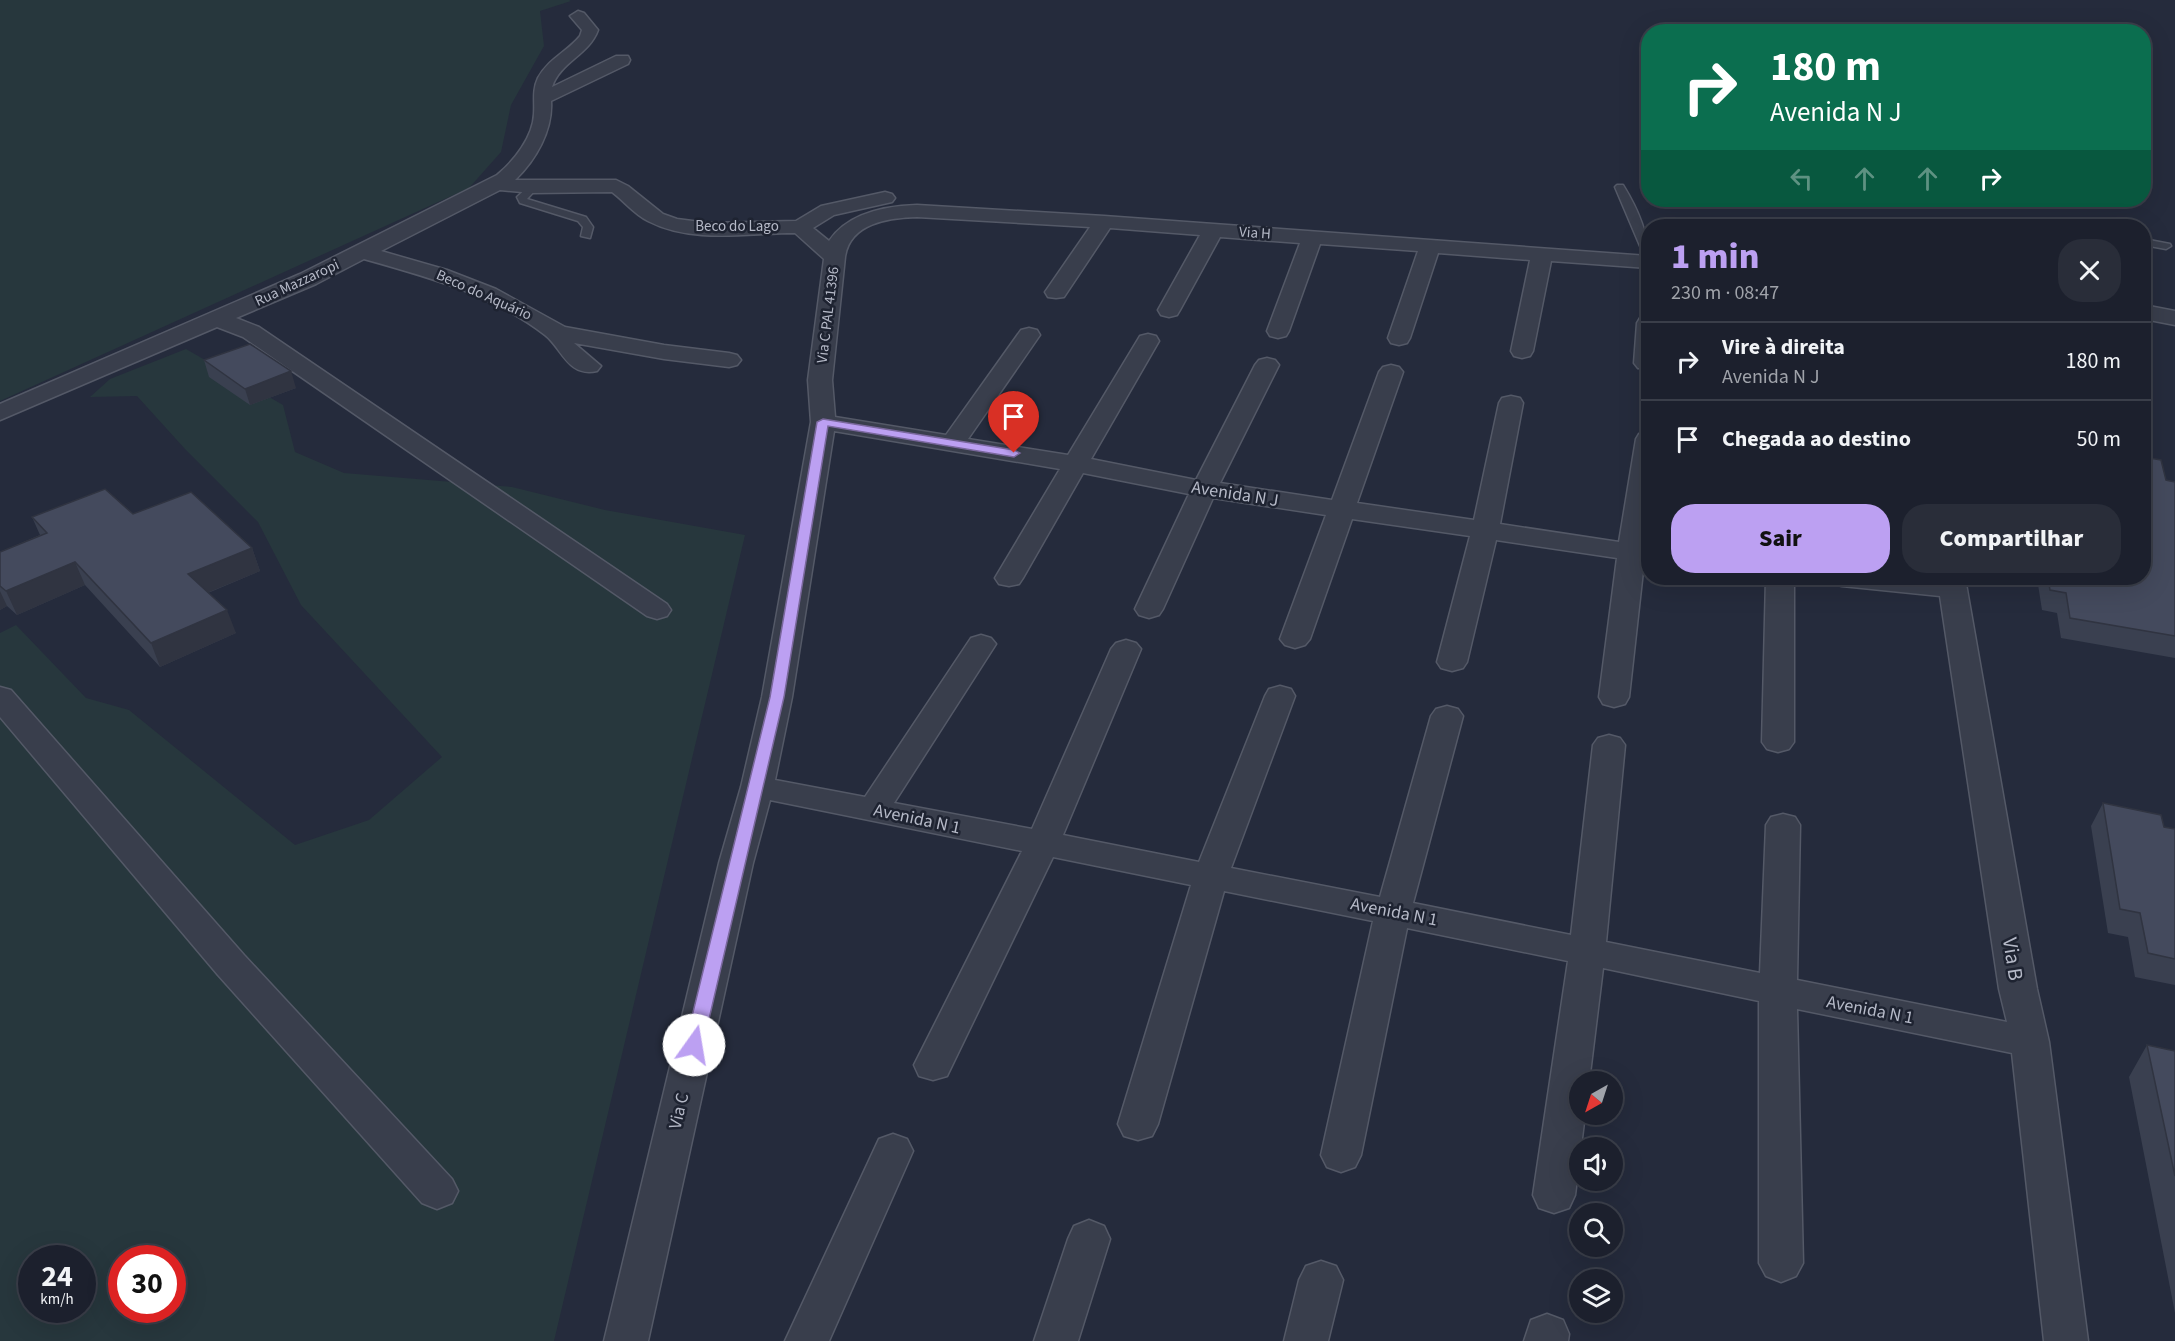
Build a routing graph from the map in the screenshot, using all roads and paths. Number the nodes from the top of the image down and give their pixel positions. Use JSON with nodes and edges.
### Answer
{"nodes":[{"id":1,"x":578,"y":16,"type":"dead end"},
{"id":2,"x":622,"y":60,"type":"dead end"},
{"id":3,"x":541,"y":99,"type":"junction"},
{"id":4,"x":497,"y":184,"type":"junction"},
{"id":5,"x":533,"y":187,"type":"junction"},
{"id":6,"x":1620,"y":187,"type":"dead end"},
{"id":7,"x":970,"y":214,"type":"junction"},
{"id":8,"x":863,"y":221,"type":"joint"},
{"id":9,"x":1104,"y":222,"type":"junction"},
{"id":10,"x":800,"y":227,"type":"junction"},
{"id":11,"x":1213,"y":230,"type":"junction"},
{"id":12,"x":1641,"y":235,"type":"edge"},
{"id":13,"x":586,"y":236,"type":"dead end"},
{"id":14,"x":1312,"y":237,"type":"junction"},
{"id":15,"x":2151,"y":243,"type":"edge"},
{"id":16,"x":1430,"y":246,"type":"junction"},
{"id":17,"x":2166,"y":246,"type":"dead end"},
{"id":18,"x":362,"y":252,"type":"junction"},
{"id":19,"x":1542,"y":254,"type":"junction"},
{"id":20,"x":835,"y":257,"type":"junction"},
{"id":21,"x":1641,"y":261,"type":"edge"},
{"id":22,"x":1056,"y":292,"type":"dead end"},
{"id":23,"x":1169,"y":310,"type":"dead end"},
{"id":24,"x":2151,"y":313,"type":"edge"},
{"id":25,"x":2175,"y":318,"type":"edge"},
{"id":26,"x":218,"y":319,"type":"junction"},
{"id":27,"x":1278,"y":331,"type":"dead end"},
{"id":28,"x":558,"y":333,"type":"junction"},
{"id":29,"x":1029,"y":335,"type":"dead end"},
{"id":30,"x":1399,"y":338,"type":"dead end"},
{"id":31,"x":1148,"y":341,"type":"dead end"},
{"id":32,"x":1522,"y":351,"type":"dead end"},
{"id":33,"x":729,"y":360,"type":"dead end"},
{"id":34,"x":1268,"y":365,"type":"dead end"},
{"id":35,"x":589,"y":366,"type":"dead end"},
{"id":36,"x":1391,"y":372,"type":"dead end"},
{"id":37,"x":1511,"y":403,"type":"dead end"},
{"id":38,"x":0,"y":413,"type":"edge"},
{"id":39,"x":823,"y":422,"type":"junction"},
{"id":40,"x":953,"y":443,"type":"junction"},
{"id":41,"x":1075,"y":464,"type":"junction"},
{"id":42,"x":1204,"y":489,"type":"junction"},
{"id":43,"x":1342,"y":511,"type":"junction"},
{"id":44,"x":1485,"y":531,"type":"junction"},
{"id":45,"x":1640,"y":553,"type":"edge"},
{"id":46,"x":1010,"y":578,"type":"dead end"},
{"id":47,"x":1780,"y":585,"type":"edge"},
{"id":48,"x":1952,"y":585,"type":"edge"},
{"id":49,"x":657,"y":609,"type":"dead end"},
{"id":50,"x":1149,"y":609,"type":"dead end"},
{"id":51,"x":1295,"y":639,"type":"dead end"},
{"id":52,"x":981,"y":644,"type":"dead end"},
{"id":53,"x":1126,"y":649,"type":"dead end"},
{"id":54,"x":1452,"y":662,"type":"dead end"},
{"id":55,"x":1280,"y":696,"type":"dead end"},
{"id":56,"x":0,"y":697,"type":"edge"},
{"id":57,"x":1614,"y":697,"type":"dead end"},
{"id":58,"x":1447,"y":716,"type":"dead end"},
{"id":59,"x":1778,"y":742,"type":"dead end"},
{"id":60,"x":1609,"y":745,"type":"dead end"},
{"id":61,"x":757,"y":787,"type":"junction"},
{"id":62,"x":873,"y":810,"type":"junction"},
{"id":63,"x":1783,"y":825,"type":"dead end"},
{"id":64,"x":1042,"y":844,"type":"junction"},
{"id":65,"x":1211,"y":876,"type":"junction"},
{"id":66,"x":1393,"y":912,"type":"junction"},
{"id":67,"x":1587,"y":953,"type":"junction"},
{"id":68,"x":1778,"y":991,"type":"junction"},
{"id":69,"x":2030,"y":1042,"type":"junction"},
{"id":70,"x":933,"y":1065,"type":"dead end"},
{"id":71,"x":1138,"y":1124,"type":"dead end"},
{"id":72,"x":893,"y":1151,"type":"dead end"},
{"id":73,"x":1341,"y":1155,"type":"dead end"},
{"id":74,"x":437,"y":1191,"type":"dead end"},
{"id":75,"x":1554,"y":1195,"type":"dead end"},
{"id":76,"x":1089,"y":1239,"type":"dead end"},
{"id":77,"x":1781,"y":1263,"type":"dead end"},
{"id":78,"x":1321,"y":1280,"type":"dead end"},
{"id":79,"x":626,"y":1341,"type":"edge"},
{"id":80,"x":807,"y":1341,"type":"edge"},
{"id":81,"x":1056,"y":1341,"type":"edge"},
{"id":82,"x":1306,"y":1341,"type":"edge"},
{"id":83,"x":2066,"y":1341,"type":"edge"}],
"edges":[{"from":1,"to":3,"type":"street","name":"Rua Mazzaropi"},
{"from":2,"to":3,"type":"street"},
{"from":3,"to":4,"type":"street","name":"Rua Mazzaropi"},
{"from":4,"to":5,"type":"street","name":"Beco do Lago"},
{"from":4,"to":18,"type":"street","name":"Rua Mazzaropi"},
{"from":5,"to":10,"type":"street","name":"Beco do Lago"},
{"from":5,"to":13,"type":"lane"},
{"from":6,"to":12,"type":"lane"},
{"from":7,"to":8,"type":"street","name":"Via H"},
{"from":7,"to":9,"type":"street","name":"Via H"},
{"from":7,"to":10,"type":"street"},
{"from":8,"to":20,"type":"street","name":"Via C PAL 41396"},
{"from":9,"to":11,"type":"street","name":"Via H"},
{"from":9,"to":22,"type":"street"},
{"from":10,"to":20,"type":"street","name":"Beco do Lago"},
{"from":11,"to":14,"type":"street","name":"Via H"},
{"from":11,"to":23,"type":"street"},
{"from":14,"to":16,"type":"street","name":"Via H"},
{"from":14,"to":27,"type":"street"},
{"from":15,"to":17,"type":"lane"},
{"from":16,"to":19,"type":"street","name":"Via H"},
{"from":16,"to":30,"type":"street"},
{"from":18,"to":26,"type":"street","name":"Rua Mazzaropi"},
{"from":18,"to":28,"type":"street","name":"Beco do Aquário"},
{"from":19,"to":21,"type":"street","name":"Via H"},
{"from":19,"to":32,"type":"street"},
{"from":20,"to":39,"type":"street","name":"Via C PAL 41396"},
{"from":24,"to":25,"type":"street"},
{"from":26,"to":38,"type":"street","name":"Rua Mazzaropi"},
{"from":26,"to":49,"type":"street"},
{"from":28,"to":33,"type":"street"},
{"from":28,"to":35,"type":"street","name":"Beco do Aquário"},
{"from":29,"to":40,"type":"street"},
{"from":31,"to":41,"type":"street"},
{"from":34,"to":42,"type":"street"},
{"from":36,"to":43,"type":"street"},
{"from":37,"to":44,"type":"street"},
{"from":39,"to":40,"type":"street","name":"Avenida N J"},
{"from":39,"to":61,"type":"street","name":"Via C"},
{"from":40,"to":41,"type":"street","name":"Avenida N J"},
{"from":41,"to":42,"type":"street","name":"Avenida N J"},
{"from":41,"to":46,"type":"street"},
{"from":42,"to":43,"type":"street","name":"Avenida N J"},
{"from":42,"to":50,"type":"street"},
{"from":43,"to":44,"type":"street","name":"Avenida N J"},
{"from":43,"to":51,"type":"street"},
{"from":44,"to":45,"type":"street","name":"Avenida N J"},
{"from":44,"to":54,"type":"street"},
{"from":45,"to":57,"type":"street"},
{"from":47,"to":59,"type":"street"},
{"from":48,"to":69,"type":"street","name":"Via B"},
{"from":52,"to":62,"type":"street"},
{"from":53,"to":64,"type":"street"},
{"from":55,"to":65,"type":"street"},
{"from":56,"to":74,"type":"street"},
{"from":58,"to":66,"type":"street"},
{"from":60,"to":67,"type":"street"},
{"from":61,"to":62,"type":"street","name":"Avenida N 1"},
{"from":61,"to":79,"type":"street","name":"Via C"},
{"from":62,"to":64,"type":"street","name":"Avenida N 1"},
{"from":63,"to":68,"type":"street"},
{"from":64,"to":65,"type":"street","name":"Avenida N 1"},
{"from":64,"to":70,"type":"street"},
{"from":65,"to":66,"type":"street","name":"Avenida N 1"},
{"from":65,"to":71,"type":"street"},
{"from":66,"to":67,"type":"street","name":"Avenida N 1"},
{"from":66,"to":73,"type":"street"},
{"from":67,"to":68,"type":"street","name":"Avenida N 1"},
{"from":67,"to":75,"type":"street"},
{"from":68,"to":69,"type":"street","name":"Avenida N 1"},
{"from":68,"to":77,"type":"street"},
{"from":69,"to":83,"type":"street","name":"Via B"},
{"from":72,"to":80,"type":"street"},
{"from":76,"to":81,"type":"street"},
{"from":78,"to":82,"type":"street"}]}
